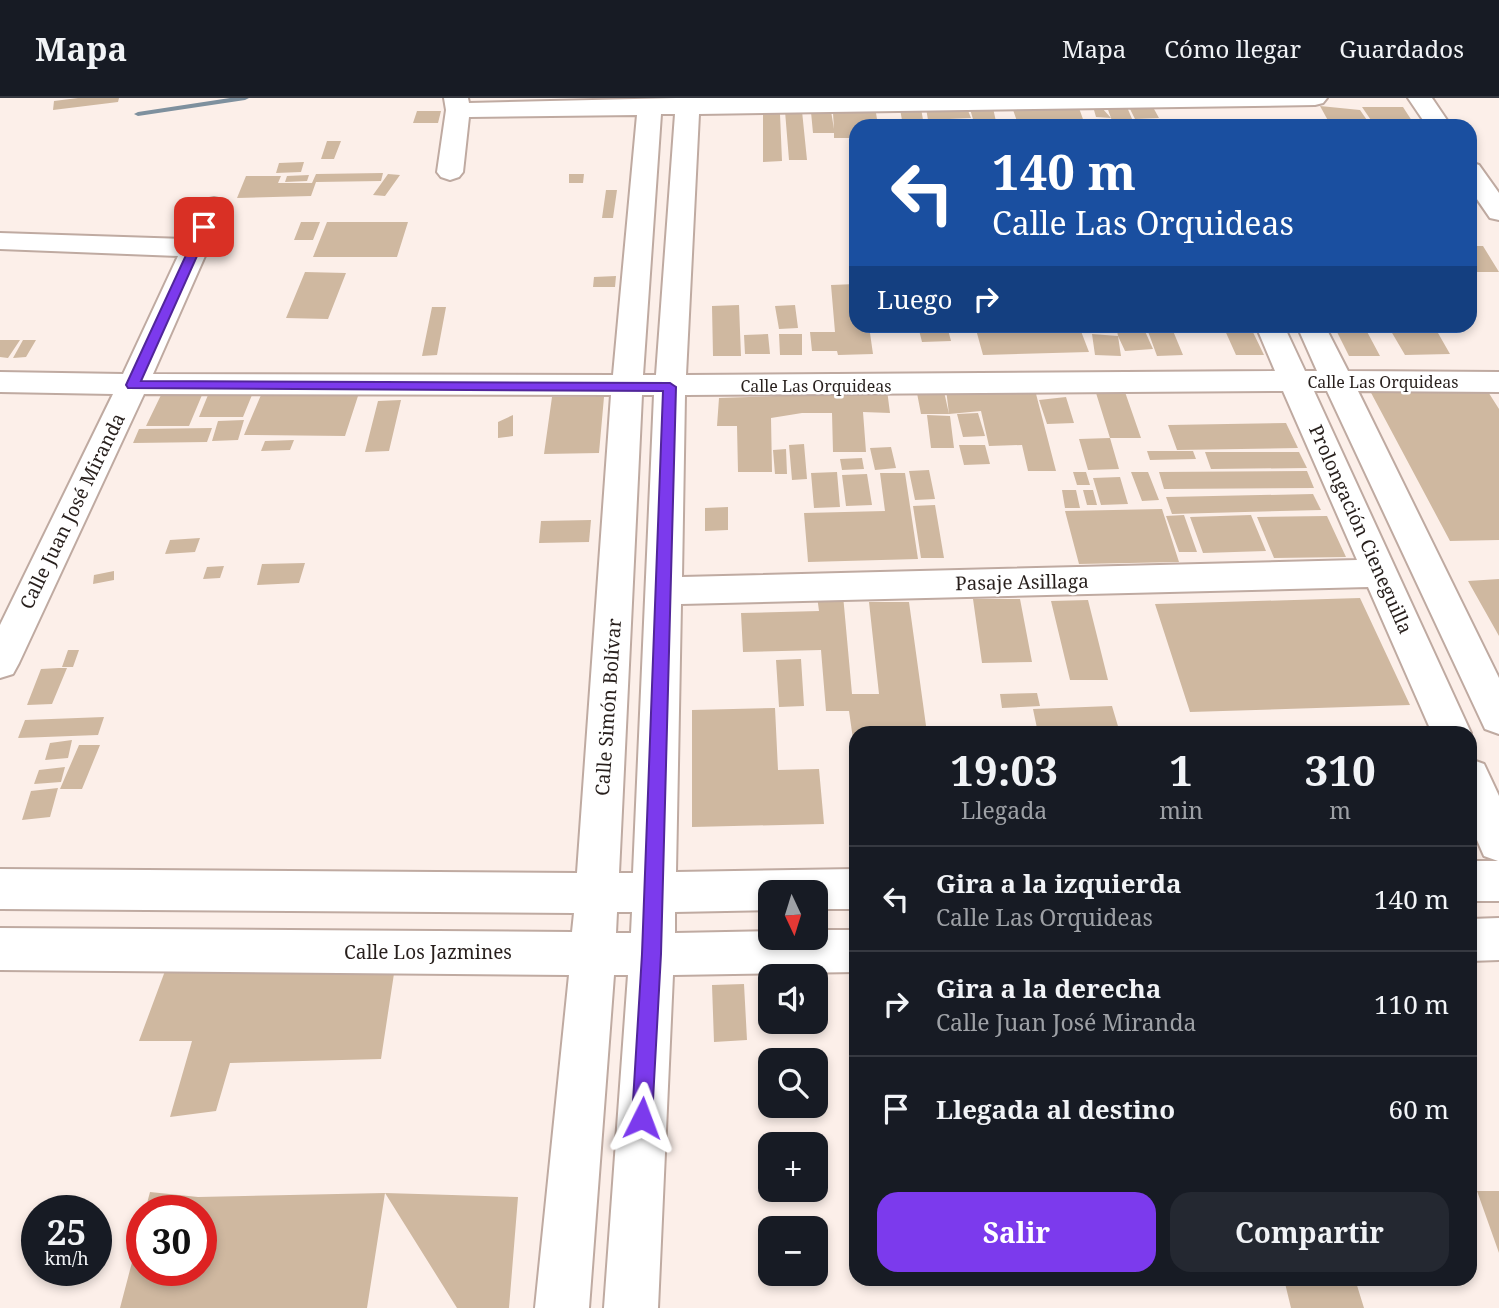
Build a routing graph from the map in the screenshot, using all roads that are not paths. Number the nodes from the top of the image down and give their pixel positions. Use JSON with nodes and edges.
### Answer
{"nodes":[{"id":1,"x":1315,"y":98,"type":"edge"},
{"id":2,"x":1420,"y":98,"type":"edge"},
{"id":3,"x":1173,"y":99,"type":"edge"},
{"id":4,"x":1206,"y":99,"type":"edge"},
{"id":5,"x":1009,"y":100,"type":"edge"},
{"id":6,"x":848,"y":101,"type":"edge"},
{"id":7,"x":675,"y":103,"type":"edge"},
{"id":8,"x":457,"y":104,"type":"edge"},
{"id":9,"x":1182,"y":119,"type":"edge"},
{"id":10,"x":1216,"y":119,"type":"edge"},
{"id":11,"x":1434,"y":119,"type":"edge"},
{"id":12,"x":450,"y":172,"type":"dead end"},
{"id":13,"x":1477,"y":180,"type":"edge"},
{"id":14,"x":214,"y":206,"type":"dead end"},
{"id":15,"x":1499,"y":212,"type":"edge"},
{"id":16,"x":0,"y":241,"type":"edge"},
{"id":17,"x":195,"y":248,"type":"junction"},
{"id":18,"x":1273,"y":333,"type":"edge"},
{"id":19,"x":1314,"y":333,"type":"edge"},
{"id":20,"x":1336,"y":380,"type":"junction"},
{"id":21,"x":0,"y":382,"type":"edge"},
{"id":22,"x":1295,"y":382,"type":"junction"},
{"id":23,"x":1499,"y":382,"type":"edge"},
{"id":24,"x":133,"y":385,"type":"junction"},
{"id":25,"x":627,"y":387,"type":"junction"},
{"id":26,"x":670,"y":387,"type":"junction"},
{"id":27,"x":1381,"y":573,"type":"junction"},
{"id":28,"x":662,"y":591,"type":"junction"},
{"id":29,"x":0,"y":663,"type":"edge"},
{"id":30,"x":1499,"y":719,"type":"edge"},
{"id":31,"x":1448,"y":726,"type":"edge"},
{"id":32,"x":1477,"y":792,"type":"edge"},
{"id":33,"x":1499,"y":842,"type":"edge"},
{"id":34,"x":1477,"y":881,"type":"edge"},
{"id":35,"x":1499,"y":881,"type":"edge"},
{"id":36,"x":0,"y":889,"type":"edge"},
{"id":37,"x":849,"y":889,"type":"edge"},
{"id":38,"x":653,"y":892,"type":"junction"},
{"id":39,"x":597,"y":893,"type":"junction"},
{"id":40,"x":1499,"y":939,"type":"edge"},
{"id":41,"x":1477,"y":940,"type":"edge"},
{"id":42,"x":0,"y":949,"type":"edge"},
{"id":43,"x":849,"y":951,"type":"edge"},
{"id":44,"x":593,"y":954,"type":"junction"},
{"id":45,"x":652,"y":954,"type":"junction"},
{"id":46,"x":562,"y":1308,"type":"edge"},
{"id":47,"x":631,"y":1308,"type":"edge"}],
"edges":[{"from":1,"to":4,"type":"street"},
{"from":2,"to":11,"type":"street"},
{"from":3,"to":4,"type":"street"},
{"from":3,"to":5,"type":"street"},
{"from":3,"to":9,"type":"street"},
{"from":4,"to":10,"type":"street"},
{"from":5,"to":6,"type":"street"},
{"from":6,"to":7,"type":"street"},
{"from":7,"to":8,"type":"street"},
{"from":7,"to":25,"type":"street","name":"Calle Simón Bolívar"},
{"from":7,"to":26,"type":"street"},
{"from":8,"to":12,"type":"street"},
{"from":13,"to":15,"type":"street"},
{"from":14,"to":17,"type":"street","name":"Calle Juan José Miranda"},
{"from":16,"to":17,"type":"street"},
{"from":17,"to":24,"type":"street","name":"Calle Juan José Miranda"},
{"from":18,"to":22,"type":"street","name":"Prolongación Cieneguilla"},
{"from":19,"to":20,"type":"street","name":"Prolongación Cieneguilla"},
{"from":20,"to":22,"type":"street","name":"Calle Las Orquideas"},
{"from":20,"to":23,"type":"street","name":"Calle Las Orquideas"},
{"from":20,"to":30,"type":"street","name":"Prolongación Cieneguilla"},
{"from":21,"to":24,"type":"street","name":"Calle Las Orquideas"},
{"from":22,"to":26,"type":"street","name":"Calle Las Orquideas"},
{"from":22,"to":27,"type":"street","name":"Prolongación Cieneguilla"},
{"from":24,"to":25,"type":"street","name":"Calle Las Orquideas"},
{"from":24,"to":29,"type":"street","name":"Calle Juan José Miranda"},
{"from":25,"to":26,"type":"street","name":"Calle Las Orquideas"},
{"from":25,"to":39,"type":"street","name":"Calle Simón Bolívar"},
{"from":26,"to":28,"type":"street"},
{"from":27,"to":28,"type":"street","name":"Pasaje Asillaga"},
{"from":27,"to":31,"type":"street","name":"Prolongación Cieneguilla"},
{"from":28,"to":38,"type":"street"},
{"from":32,"to":33,"type":"street"},
{"from":34,"to":35,"type":"street"},
{"from":36,"to":39,"type":"street"},
{"from":37,"to":38,"type":"street"},
{"from":38,"to":39,"type":"street"},
{"from":38,"to":45,"type":"street"},
{"from":39,"to":44,"type":"street","name":"Calle Simón Bolívar"},
{"from":40,"to":41,"type":"street"},
{"from":42,"to":44,"type":"street","name":"Calle Los Jazmines"},
{"from":43,"to":45,"type":"street","name":"Calle Los Jazmines"},
{"from":44,"to":45,"type":"street","name":"Calle Los Jazmines"},
{"from":44,"to":46,"type":"street","name":"Calle Simón Bolívar"},
{"from":45,"to":47,"type":"street"}]}
